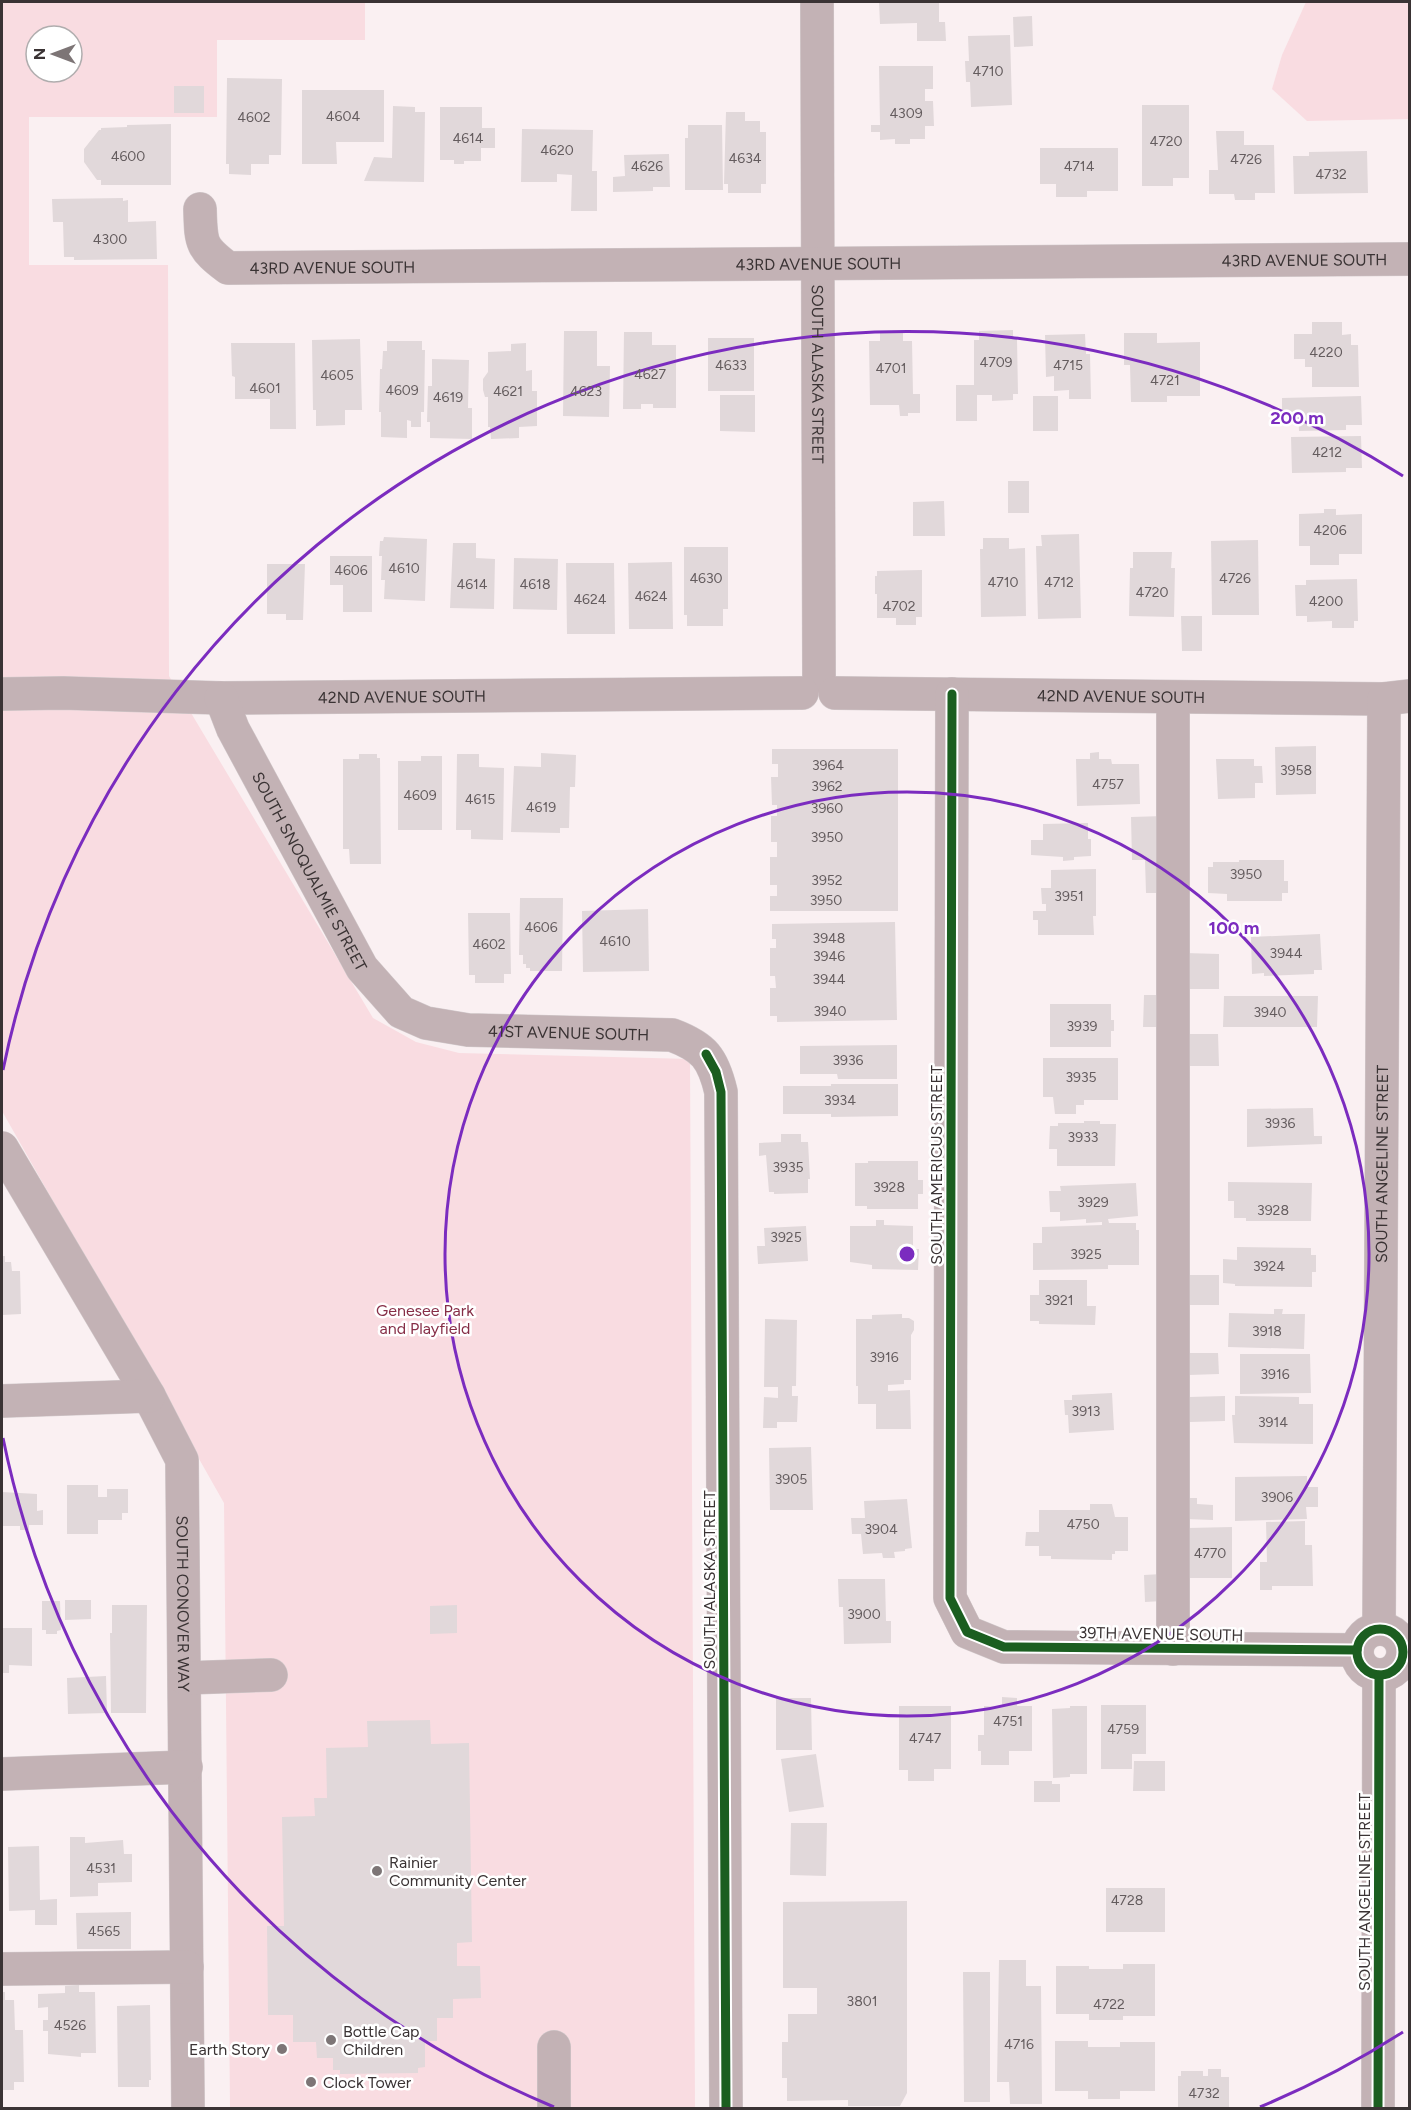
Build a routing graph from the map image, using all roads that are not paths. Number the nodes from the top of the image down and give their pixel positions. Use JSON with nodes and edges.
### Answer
{"nodes":[{"id":1,"x":817,"y":2,"type":"edge"},
{"id":2,"x":200,"y":209,"type":"dead end"},
{"id":3,"x":1410,"y":259,"type":"edge"},
{"id":4,"x":819,"y":263,"type":"junction"},
{"id":5,"x":819,"y":687,"type":"junction"},
{"id":6,"x":2,"y":694,"type":"edge"},
{"id":7,"x":952,"y":694,"type":"junction"},
{"id":8,"x":221,"y":698,"type":"junction"},
{"id":9,"x":1173,"y":698,"type":"junction"},
{"id":10,"x":1397,"y":698,"type":"edge"},
{"id":11,"x":426,"y":1023,"type":"joint"},
{"id":12,"x":706,"y":1054,"type":"joint"},
{"id":13,"x":2,"y":1148,"type":"edge"},
{"id":14,"x":149,"y":1396,"type":"junction"},
{"id":15,"x":2,"y":1401,"type":"edge"},
{"id":16,"x":967,"y":1632,"type":"joint"},
{"id":17,"x":1368,"y":1640,"type":"junction"},
{"id":18,"x":1173,"y":1649,"type":"junction"},
{"id":19,"x":1406,"y":1651,"type":"edge"},
{"id":20,"x":271,"y":1675,"type":"dead end"},
{"id":21,"x":1379,"y":1675,"type":"junction"},
{"id":22,"x":185,"y":1678,"type":"junction"},
{"id":23,"x":186,"y":1767,"type":"junction"},
{"id":24,"x":2,"y":1774,"type":"edge"},
{"id":25,"x":187,"y":1967,"type":"junction"},
{"id":26,"x":2,"y":1969,"type":"edge"},
{"id":27,"x":554,"y":2047,"type":"dead end"},
{"id":28,"x":188,"y":2109,"type":"edge"},
{"id":29,"x":554,"y":2109,"type":"edge"},
{"id":30,"x":726,"y":2109,"type":"edge"},
{"id":31,"x":1378,"y":2109,"type":"edge"}],
"edges":[{"from":1,"to":4,"type":"street","name":"SOUTH ALASKA STREET"},
{"from":2,"to":4,"type":"street","name":"43RD AVENUE SOUTH"},
{"from":3,"to":4,"type":"street","name":"43RD AVENUE SOUTH"},
{"from":4,"to":5,"type":"street","name":"SOUTH ALASKA STREET"},
{"from":5,"to":7,"type":"street","name":"42ND AVENUE SOUTH"},
{"from":5,"to":8,"type":"street","name":"42ND AVENUE SOUTH"},
{"from":6,"to":8,"type":"street","name":"42ND AVENUE SOUTH"},
{"from":7,"to":9,"type":"street","name":"42ND AVENUE SOUTH"},
{"from":7,"to":16,"type":"street","name":"SOUTH AMERICUS STREET"},
{"from":8,"to":11,"type":"street","name":"SOUTH SNOQUALMIE STREET"},
{"from":9,"to":10,"type":"street","name":"42ND AVENUE SOUTH"},
{"from":9,"to":18,"type":"street"},
{"from":10,"to":17,"type":"street","name":"SOUTH ANGELINE STREET"},
{"from":11,"to":12,"type":"street","name":"41ST AVENUE SOUTH"},
{"from":12,"to":30,"type":"street","name":"SOUTH ALASKA STREET"},
{"from":13,"to":14,"type":"street","name":"SOUTH CONOVER WAY"},
{"from":14,"to":15,"type":"street"},
{"from":14,"to":22,"type":"street","name":"SOUTH CONOVER WAY"},
{"from":16,"to":18,"type":"street","name":"39TH AVENUE SOUTH"},
{"from":17,"to":18,"type":"street","name":"39TH AVENUE SOUTH"},
{"from":17,"to":19,"type":"street"},
{"from":17,"to":21,"type":"street"},
{"from":19,"to":21,"type":"street"},
{"from":20,"to":22,"type":"street"},
{"from":21,"to":31,"type":"street","name":"SOUTH ANGELINE STREET"},
{"from":22,"to":23,"type":"street","name":"SOUTH CONOVER WAY"},
{"from":23,"to":24,"type":"street"},
{"from":23,"to":25,"type":"street","name":"SOUTH CONOVER WAY"},
{"from":25,"to":26,"type":"street"},
{"from":25,"to":28,"type":"street","name":"SOUTH CONOVER WAY"},
{"from":27,"to":29,"type":"street"}]}
